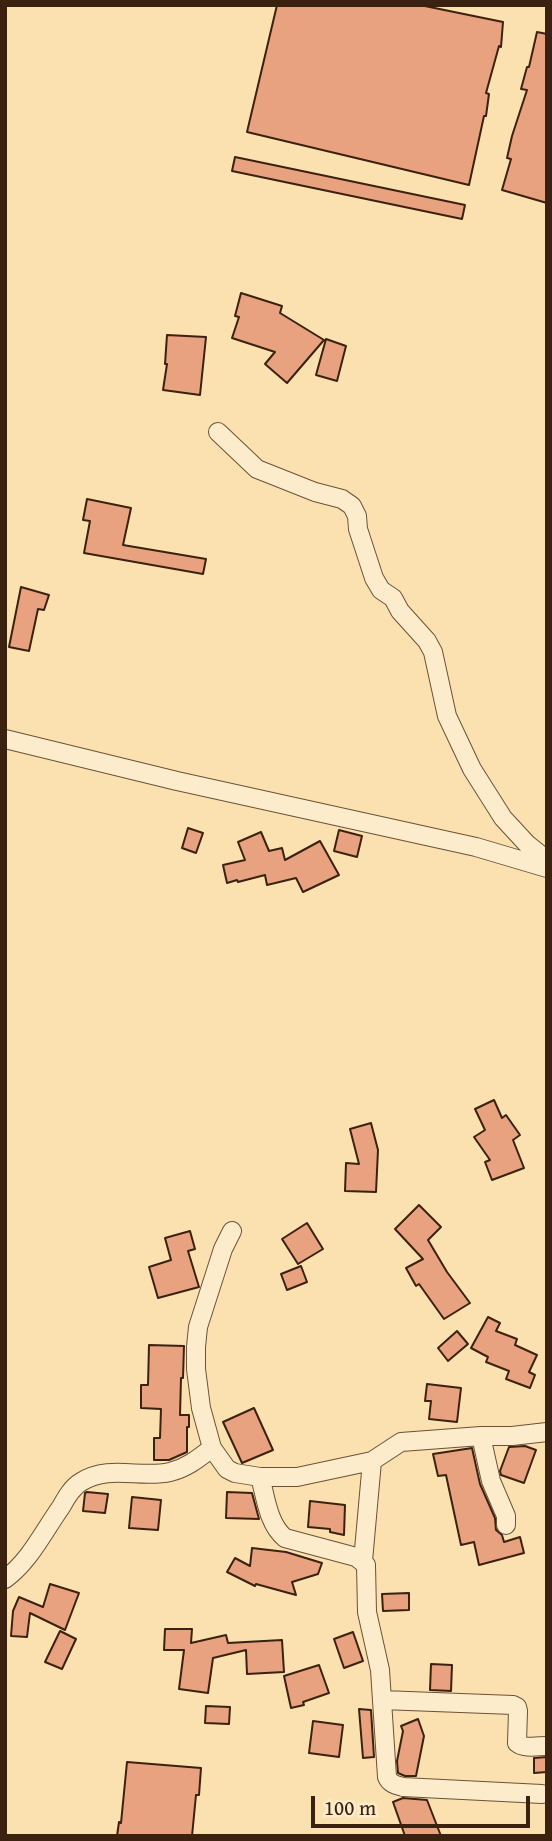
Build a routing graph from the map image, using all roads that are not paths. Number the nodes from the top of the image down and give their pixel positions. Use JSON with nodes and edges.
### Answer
{"nodes":[{"id":1,"x":218,"y":432,"type":"dead end"},
{"id":2,"x":5,"y":739,"type":"edge"},
{"id":3,"x":547,"y":859,"type":"edge"},
{"id":4,"x":547,"y":868,"type":"edge"},
{"id":5,"x":232,"y":1231,"type":"dead end"},
{"id":6,"x":547,"y":1433,"type":"edge"},
{"id":7,"x":481,"y":1436,"type":"junction"},
{"id":8,"x":212,"y":1448,"type":"junction"},
{"id":9,"x":372,"y":1461,"type":"junction"},
{"id":10,"x":260,"y":1477,"type":"junction"},
{"id":11,"x":506,"y":1525,"type":"dead end"},
{"id":12,"x":363,"y":1561,"type":"junction"},
{"id":13,"x":5,"y":1579,"type":"edge"},
{"id":14,"x":382,"y":1700,"type":"junction"},
{"id":15,"x":547,"y":1746,"type":"edge"},
{"id":16,"x":542,"y":1794,"type":"dead end"}],
"edges":[{"from":1,"to":3,"type":"street"},
{"from":2,"to":4,"type":"street"},
{"from":5,"to":8,"type":"street"},
{"from":6,"to":7,"type":"street"},
{"from":7,"to":9,"type":"street"},
{"from":7,"to":11,"type":"street"},
{"from":8,"to":10,"type":"street"},
{"from":8,"to":13,"type":"street"},
{"from":9,"to":10,"type":"street"},
{"from":9,"to":12,"type":"street"},
{"from":10,"to":12,"type":"street"},
{"from":12,"to":14,"type":"street"},
{"from":14,"to":15,"type":"street"},
{"from":14,"to":16,"type":"street"}]}
